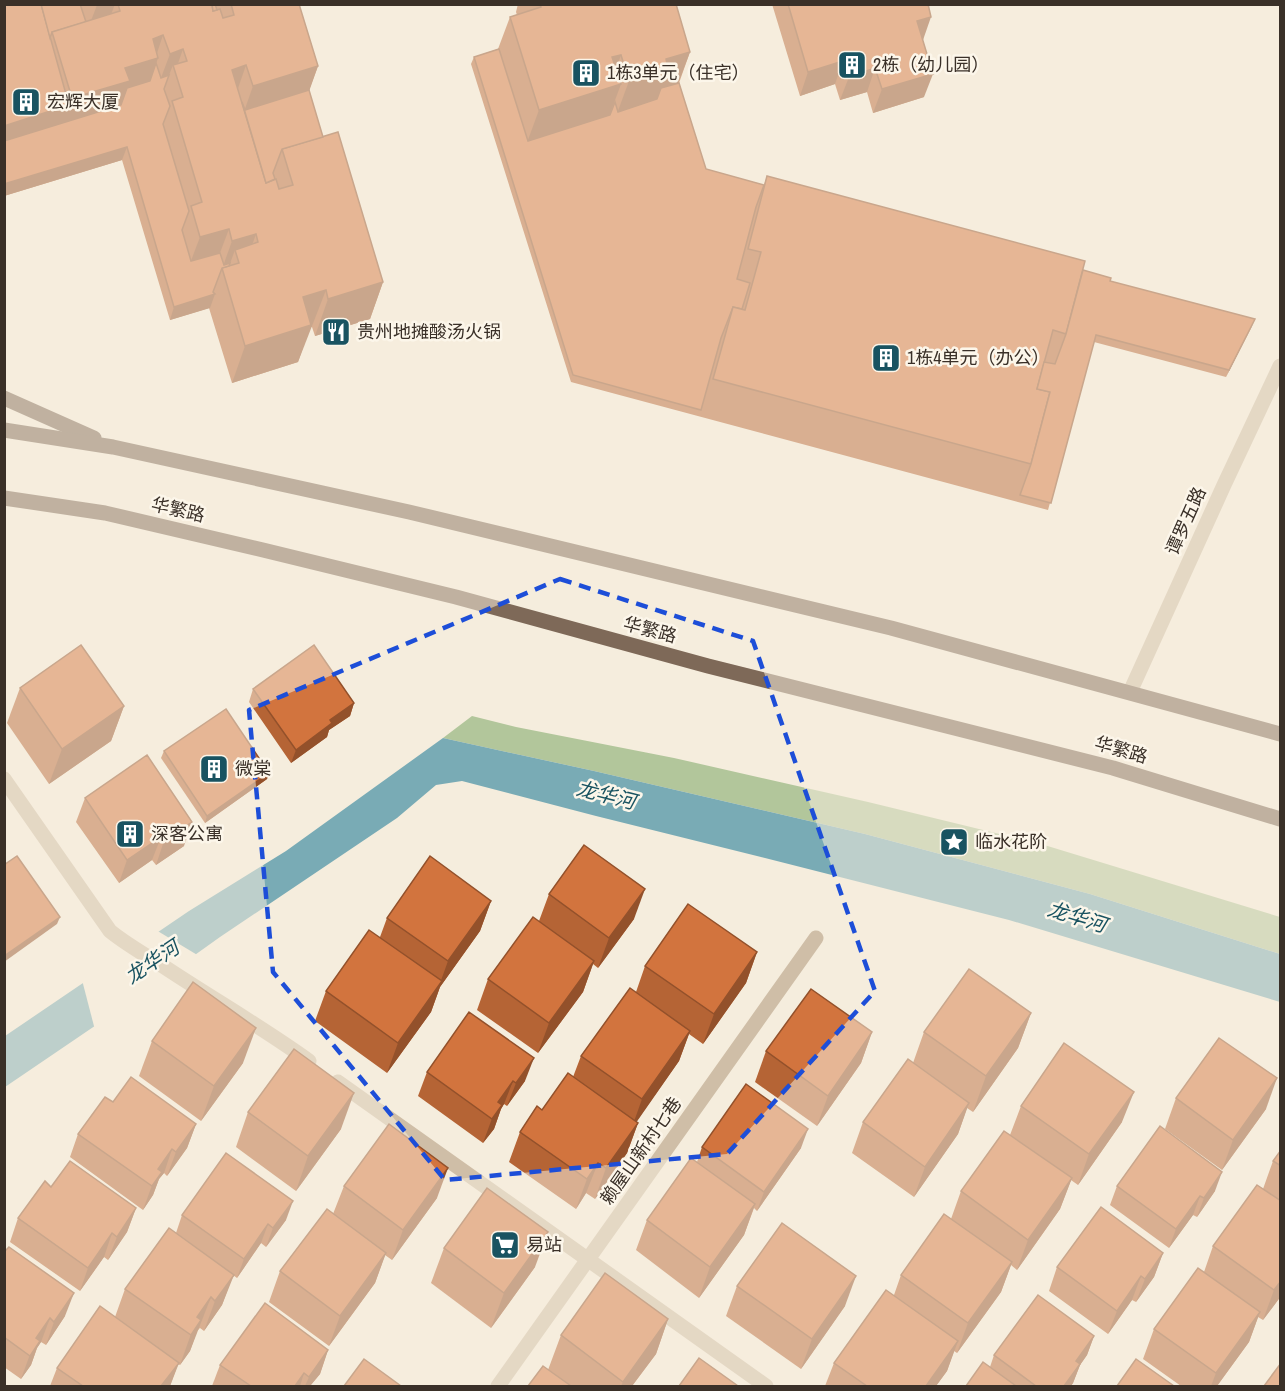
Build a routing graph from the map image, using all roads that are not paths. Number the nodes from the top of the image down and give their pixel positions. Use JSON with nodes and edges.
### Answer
{"nodes":[{"id":1,"x":1281,"y":366,"type":"edge"},
{"id":2,"x":4,"y":398,"type":"edge"},
{"id":3,"x":4,"y":430,"type":"edge"},
{"id":4,"x":113,"y":447,"type":"junction"},
{"id":5,"x":4,"y":498,"type":"edge"},
{"id":6,"x":1130,"y":692,"type":"junction"},
{"id":7,"x":1281,"y":734,"type":"edge"},
{"id":8,"x":4,"y":779,"type":"edge"},
{"id":9,"x":1281,"y":819,"type":"edge"},
{"id":10,"x":816,"y":938,"type":"dead end"},
{"id":11,"x":589,"y":1260,"type":"junction"},
{"id":12,"x":498,"y":1386,"type":"edge"},
{"id":13,"x":766,"y":1386,"type":"edge"}],
"edges":[{"from":1,"to":6,"type":"street","name":"谭罗五路"},
{"from":2,"to":4,"type":"main road"},
{"from":3,"to":4,"type":"main road"},
{"from":4,"to":6,"type":"main road"},
{"from":5,"to":9,"type":"main road","name":"华繁路"},
{"from":6,"to":7,"type":"main road"},
{"from":8,"to":11,"type":"street"},
{"from":10,"to":11,"type":"street","name":"赖屋山新村七巷"},
{"from":11,"to":12,"type":"street","name":"赖屋山新村七巷"},
{"from":11,"to":13,"type":"street"}]}
